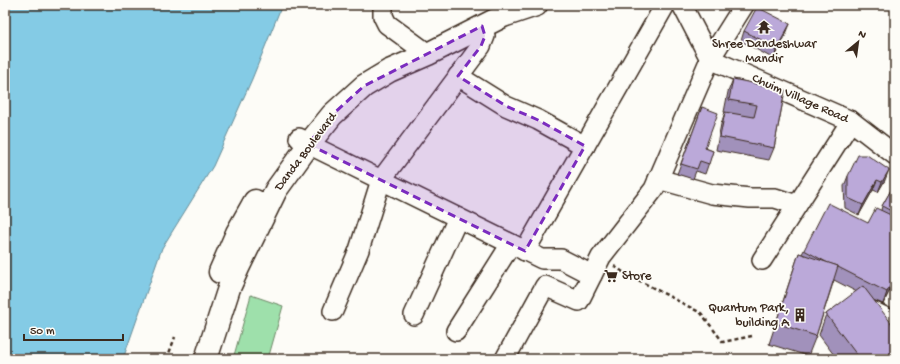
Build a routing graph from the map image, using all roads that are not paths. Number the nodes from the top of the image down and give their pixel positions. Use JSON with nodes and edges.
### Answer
{"nodes":[{"id":1,"x":382,"y":5,"type":"edge"},
{"id":2,"x":508,"y":5,"type":"edge"},
{"id":3,"x":536,"y":5,"type":"edge"},
{"id":4,"x":665,"y":5,"type":"edge"},
{"id":5,"x":682,"y":5,"type":"edge"},
{"id":6,"x":744,"y":5,"type":"edge"},
{"id":7,"x":482,"y":26,"type":"junction"},
{"id":8,"x":422,"y":50,"type":"junction"},
{"id":9,"x":710,"y":59,"type":"junction"},
{"id":10,"x":458,"y":76,"type":"junction"},
{"id":11,"x":851,"y":121,"type":"junction"},
{"id":12,"x":304,"y":141,"type":"junction"},
{"id":13,"x":585,"y":146,"type":"junction"},
{"id":14,"x":895,"y":155,"type":"edge"},
{"id":15,"x":658,"y":179,"type":"junction"},
{"id":16,"x":381,"y":180,"type":"junction"},
{"id":17,"x":797,"y":205,"type":"junction"},
{"id":18,"x":458,"y":218,"type":"junction"},
{"id":19,"x":518,"y":247,"type":"junction"},
{"id":20,"x":762,"y":260,"type":"dead end"},
{"id":21,"x":592,"y":275,"type":"junction"},
{"id":22,"x":224,"y":281,"type":"junction"},
{"id":23,"x":856,"y":303,"type":"edge"},
{"id":24,"x":333,"y":311,"type":"dead end"},
{"id":25,"x":894,"y":314,"type":"edge"},
{"id":26,"x":414,"y":315,"type":"dead end"},
{"id":27,"x":456,"y":330,"type":"dead end"},
{"id":28,"x":193,"y":359,"type":"edge"},
{"id":29,"x":206,"y":359,"type":"edge"},
{"id":30,"x":505,"y":359,"type":"edge"}],
"edges":[{"from":1,"to":8,"type":"street"},
{"from":2,"to":8,"type":"main road"},
{"from":3,"to":7,"type":"main road"},
{"from":4,"to":13,"type":"street"},
{"from":5,"to":9,"type":"street"},
{"from":6,"to":9,"type":"street"},
{"from":7,"to":8,"type":"main road"},
{"from":7,"to":10,"type":"street"},
{"from":8,"to":12,"type":"main road"},
{"from":9,"to":11,"type":"street","name":"Chuim Village Road"},
{"from":9,"to":15,"type":"street"},
{"from":10,"to":13,"type":"street"},
{"from":10,"to":16,"type":"street"},
{"from":11,"to":14,"type":"street","name":"Chuim Village Road"},
{"from":11,"to":17,"type":"street"},
{"from":12,"to":16,"type":"street"},
{"from":12,"to":22,"type":"main road"},
{"from":13,"to":19,"type":"street"},
{"from":15,"to":17,"type":"street"},
{"from":15,"to":21,"type":"street"},
{"from":16,"to":18,"type":"street"},
{"from":16,"to":24,"type":"street"},
{"from":17,"to":20,"type":"street"},
{"from":18,"to":19,"type":"street"},
{"from":18,"to":26,"type":"street"},
{"from":19,"to":21,"type":"street"},
{"from":19,"to":27,"type":"street"},
{"from":21,"to":30,"type":"street"},
{"from":22,"to":28,"type":"main road"},
{"from":22,"to":29,"type":"main road"},
{"from":23,"to":25,"type":"street"}]}
